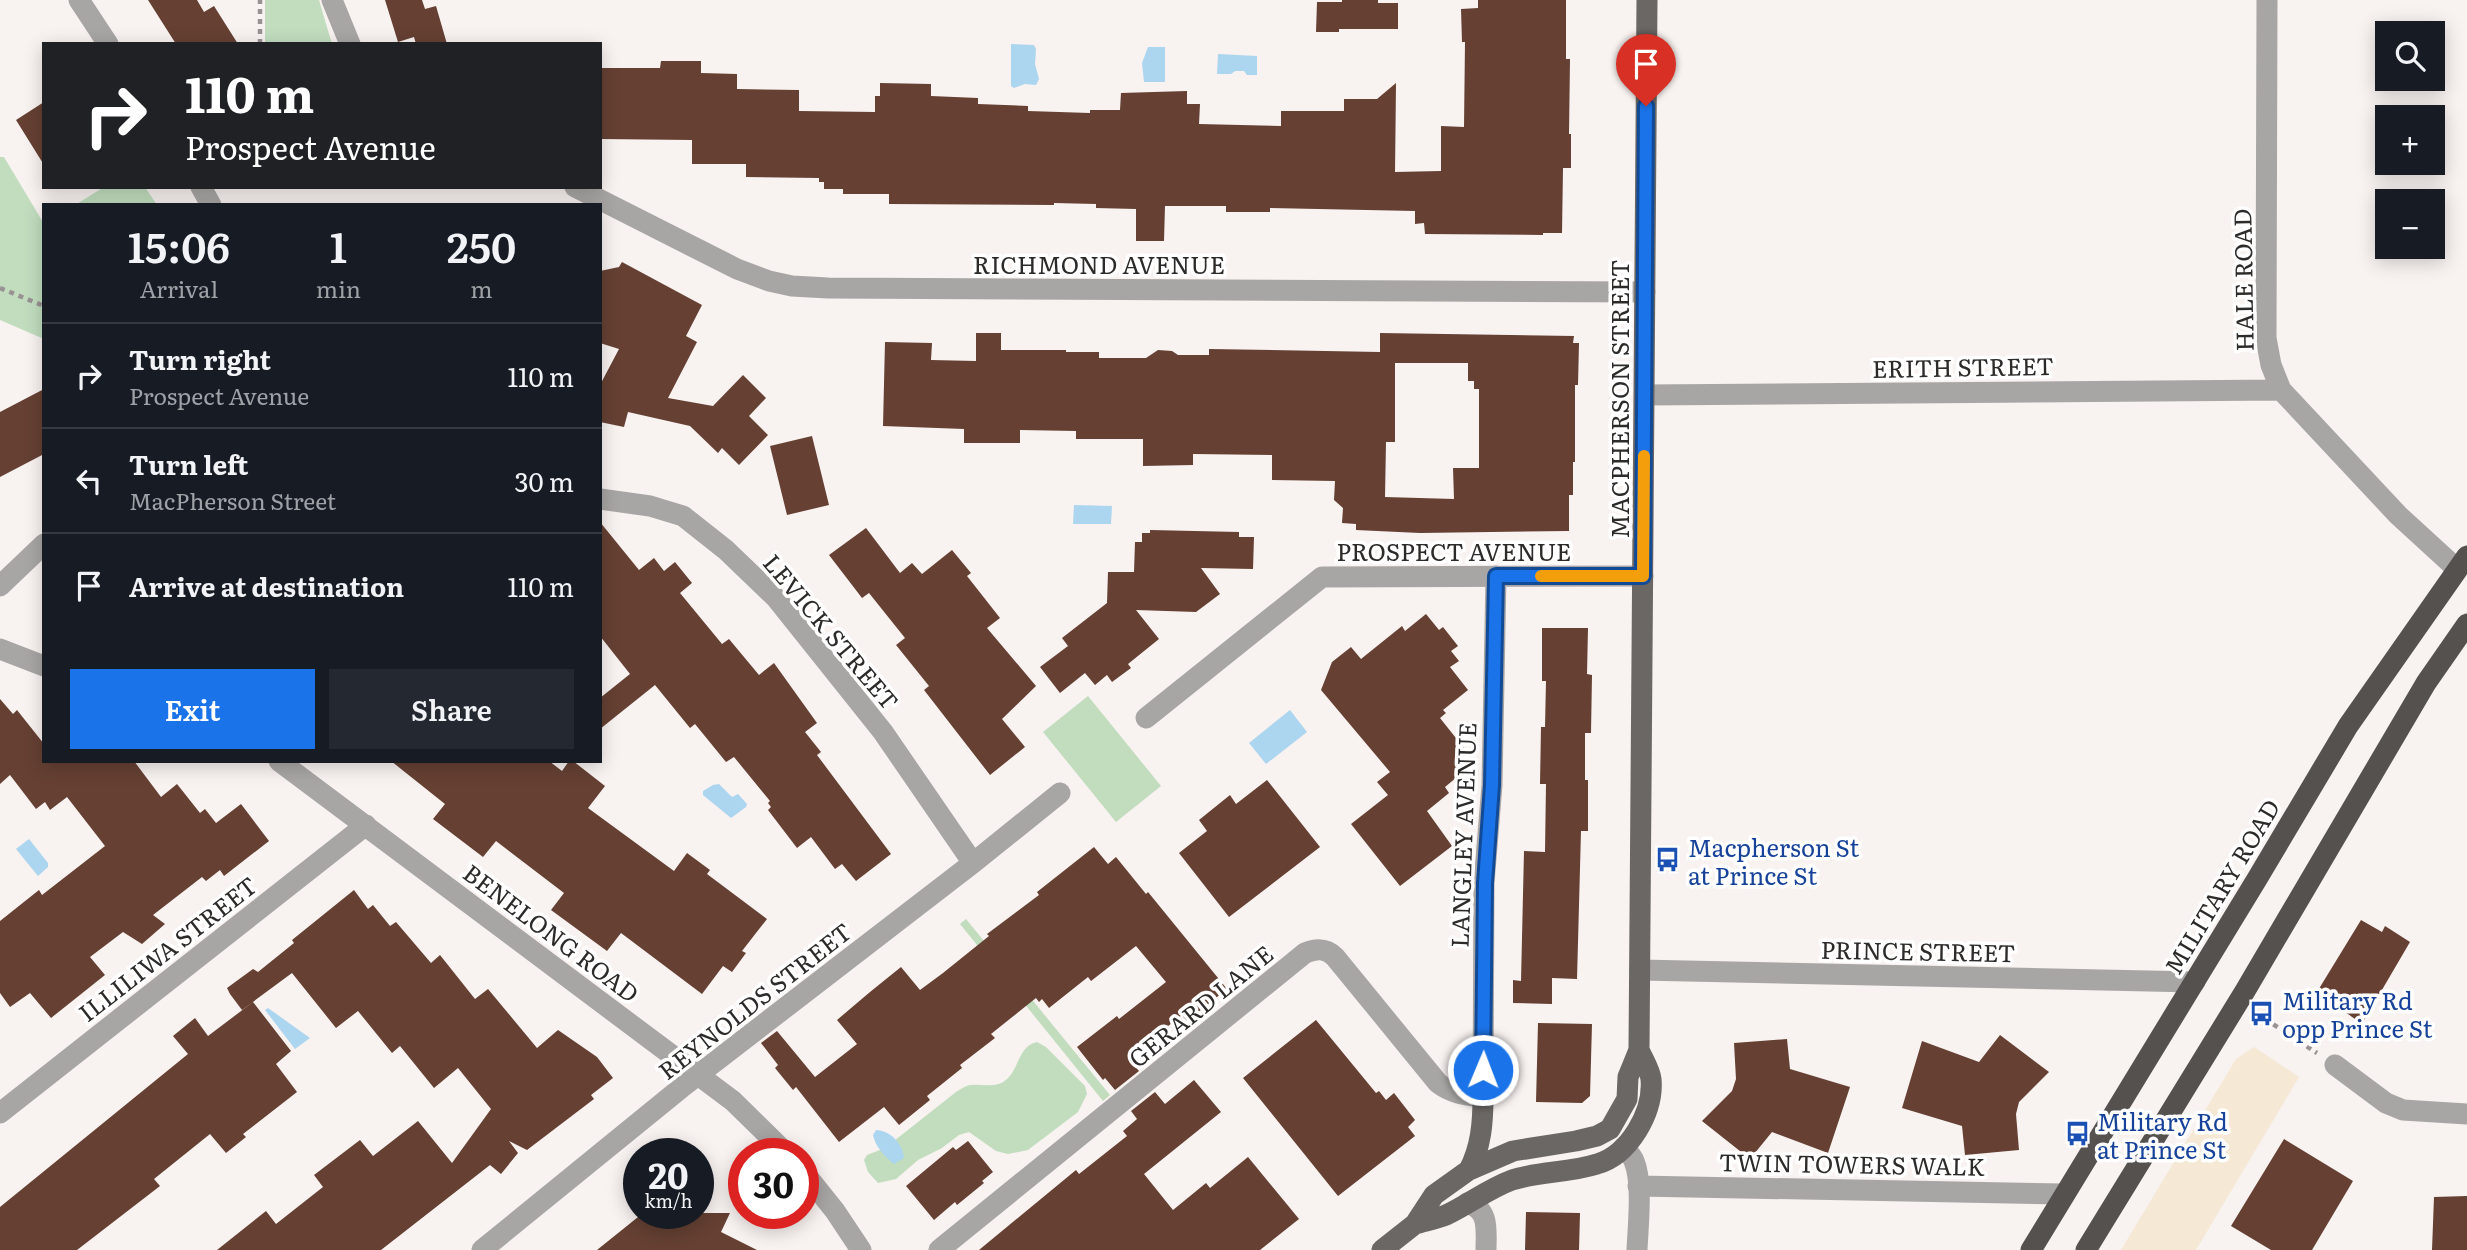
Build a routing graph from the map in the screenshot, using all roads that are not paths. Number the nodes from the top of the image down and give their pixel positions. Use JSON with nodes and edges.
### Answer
{"nodes":[{"id":1,"x":79,"y":0,"type":"edge"},
{"id":2,"x":332,"y":0,"type":"edge"},
{"id":3,"x":1647,"y":0,"type":"edge"},
{"id":4,"x":2267,"y":0,"type":"edge"},
{"id":5,"x":107,"y":42,"type":"edge"},
{"id":6,"x":349,"y":42,"type":"edge"},
{"id":7,"x":579,"y":189,"type":"edge"},
{"id":8,"x":1645,"y":292,"type":"junction"},
{"id":9,"x":2281,"y":390,"type":"junction"},
{"id":10,"x":1645,"y":395,"type":"junction"},
{"id":11,"x":602,"y":499,"type":"edge"},
{"id":12,"x":42,"y":546,"type":"edge"},
{"id":13,"x":2462,"y":563,"type":"edge"},
{"id":14,"x":1496,"y":576,"type":"junction"},
{"id":15,"x":1643,"y":576,"type":"junction"},
{"id":16,"x":0,"y":586,"type":"edge"},
{"id":17,"x":2467,"y":624,"type":"edge"},
{"id":18,"x":0,"y":649,"type":"edge"},
{"id":19,"x":42,"y":665,"type":"edge"},
{"id":20,"x":1146,"y":718,"type":"dead end"},
{"id":21,"x":282,"y":763,"type":"edge"},
{"id":22,"x":1060,"y":793,"type":"dead end"},
{"id":23,"x":366,"y":825,"type":"junction"},
{"id":24,"x":973,"y":863,"type":"junction"},
{"id":25,"x":1640,"y":970,"type":"junction"},
{"id":26,"x":2195,"y":982,"type":"junction"},
{"id":27,"x":1639,"y":1050,"type":"junction"},
{"id":28,"x":2335,"y":1065,"type":"road end"},
{"id":29,"x":699,"y":1075,"type":"junction"},
{"id":30,"x":1483,"y":1097,"type":"junction"},
{"id":31,"x":0,"y":1113,"type":"edge"},
{"id":32,"x":2467,"y":1114,"type":"edge"},
{"id":33,"x":771,"y":1138,"type":"edge"},
{"id":34,"x":1624,"y":1147,"type":"junction"},
{"id":35,"x":1469,"y":1170,"type":"junction"},
{"id":36,"x":1638,"y":1186,"type":"junction"},
{"id":37,"x":819,"y":1191,"type":"edge"},
{"id":38,"x":2065,"y":1194,"type":"junction"},
{"id":39,"x":1467,"y":1203,"type":"junction"},
{"id":40,"x":1415,"y":1224,"type":"junction"},
{"id":41,"x":482,"y":1250,"type":"edge"},
{"id":42,"x":861,"y":1250,"type":"edge"},
{"id":43,"x":939,"y":1250,"type":"edge"},
{"id":44,"x":1382,"y":1250,"type":"edge"},
{"id":45,"x":1486,"y":1250,"type":"edge"},
{"id":46,"x":1637,"y":1250,"type":"edge"},
{"id":47,"x":2031,"y":1250,"type":"edge"},
{"id":48,"x":2086,"y":1250,"type":"edge"}],
"edges":[{"from":1,"to":5,"type":"street"},
{"from":2,"to":6,"type":"street"},
{"from":3,"to":8,"type":"main road","name":"MACPHERSON STREET"},
{"from":4,"to":9,"type":"street","name":"HALE ROAD"},
{"from":7,"to":8,"type":"street","name":"RICHMOND AVENUE"},
{"from":8,"to":10,"type":"main road","name":"MACPHERSON STREET"},
{"from":9,"to":10,"type":"street","name":"ERITH STREET"},
{"from":9,"to":13,"type":"street","name":"HALE ROAD"},
{"from":10,"to":15,"type":"main road","name":"MACPHERSON STREET"},
{"from":11,"to":24,"type":"street","name":"LEVICK STREET"},
{"from":12,"to":16,"type":"street"},
{"from":13,"to":26,"type":"highway","name":"MILITARY ROAD"},
{"from":14,"to":15,"type":"street","name":"PROSPECT AVENUE"},
{"from":14,"to":20,"type":"street","name":"PROSPECT AVENUE"},
{"from":14,"to":30,"type":"street","name":"LANGLEY AVENUE"},
{"from":15,"to":25,"type":"main road","name":"MACPHERSON STREET"},
{"from":17,"to":48,"type":"highway"},
{"from":18,"to":19,"type":"street"},
{"from":21,"to":23,"type":"street","name":"BENELONG ROAD"},
{"from":22,"to":24,"type":"street","name":"REYNOLDS STREET"},
{"from":23,"to":29,"type":"street","name":"BENELONG ROAD"},
{"from":23,"to":31,"type":"street","name":"ILLILIWA STREET"},
{"from":24,"to":29,"type":"street","name":"REYNOLDS STREET"},
{"from":25,"to":26,"type":"street","name":"PRINCE STREET"},
{"from":25,"to":27,"type":"main road","name":"MACPHERSON STREET"},
{"from":26,"to":38,"type":"highway","name":"MILITARY ROAD"},
{"from":27,"to":34,"type":"main road"},
{"from":27,"to":35,"type":"main road"},
{"from":28,"to":32,"type":"street"},
{"from":29,"to":33,"type":"street","name":"BENELONG ROAD"},
{"from":29,"to":41,"type":"street","name":"REYNOLDS STREET"},
{"from":30,"to":35,"type":"main road"},
{"from":30,"to":43,"type":"street","name":"GERARD LANE"},
{"from":34,"to":36,"type":"street"},
{"from":34,"to":39,"type":"main road"},
{"from":35,"to":40,"type":"main road"},
{"from":36,"to":38,"type":"street","name":"TWIN TOWERS WALK"},
{"from":36,"to":46,"type":"street"},
{"from":37,"to":42,"type":"street"},
{"from":38,"to":47,"type":"highway","name":"MILITARY ROAD"},
{"from":39,"to":40,"type":"main road"},
{"from":39,"to":45,"type":"street"},
{"from":40,"to":44,"type":"main road"}]}
